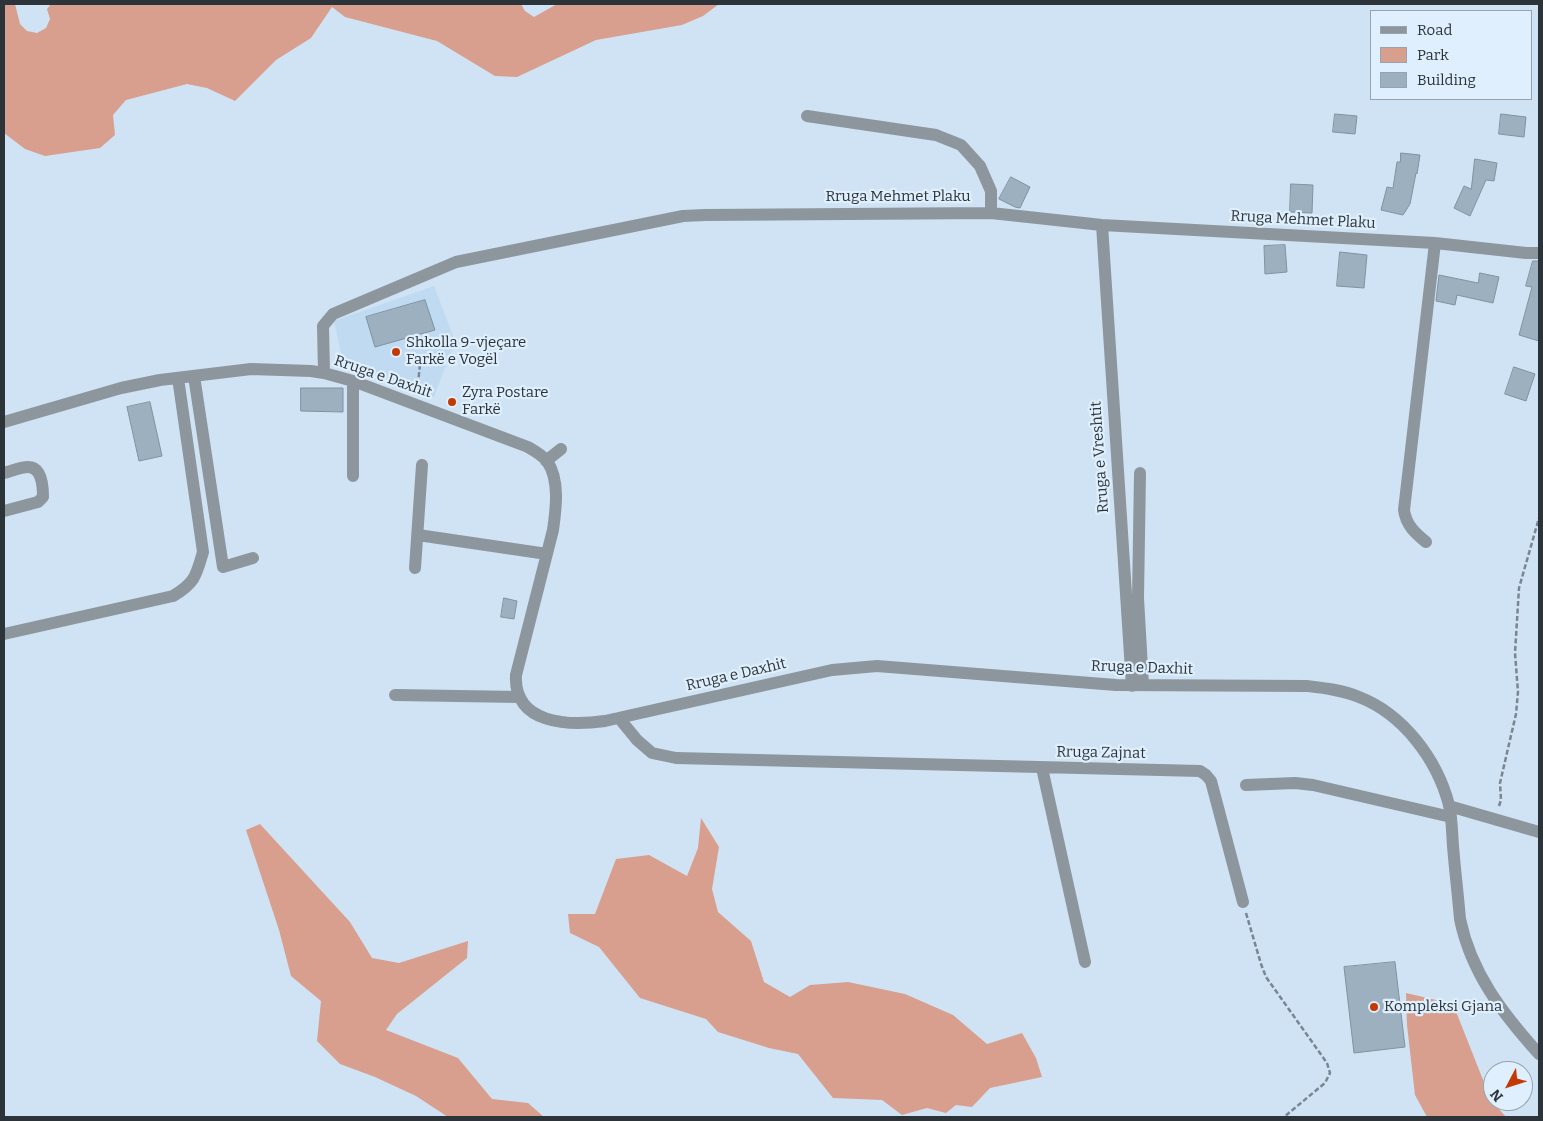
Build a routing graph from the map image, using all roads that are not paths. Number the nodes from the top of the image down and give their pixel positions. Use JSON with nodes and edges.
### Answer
{"nodes":[{"id":1,"x":807,"y":116,"type":"dead end"},
{"id":2,"x":991,"y":213,"type":"junction"},
{"id":3,"x":1102,"y":225,"type":"junction"},
{"id":4,"x":1435,"y":243,"type":"junction"},
{"id":5,"x":1539,"y":253,"type":"edge"},
{"id":6,"x":324,"y":373,"type":"junction"},
{"id":7,"x":194,"y":376,"type":"junction"},
{"id":8,"x":178,"y":378,"type":"junction"},
{"id":9,"x":354,"y":381,"type":"junction"},
{"id":10,"x":4,"y":422,"type":"edge"},
{"id":11,"x":561,"y":449,"type":"dead end"},
{"id":12,"x":546,"y":461,"type":"junction"},
{"id":13,"x":422,"y":465,"type":"dead end"},
{"id":14,"x":4,"y":473,"type":"edge"},
{"id":15,"x":1140,"y":473,"type":"dead end"},
{"id":16,"x":353,"y":476,"type":"dead end"},
{"id":17,"x":4,"y":511,"type":"edge"},
{"id":18,"x":418,"y":535,"type":"junction"},
{"id":19,"x":1426,"y":542,"type":"dead end"},
{"id":20,"x":547,"y":554,"type":"junction"},
{"id":21,"x":253,"y":558,"type":"dead end"},
{"id":22,"x":415,"y":568,"type":"dead end"},
{"id":23,"x":4,"y":634,"type":"edge"},
{"id":24,"x":1137,"y":685,"type":"junction"},
{"id":25,"x":395,"y":695,"type":"dead end"},
{"id":26,"x":520,"y":697,"type":"junction"},
{"id":27,"x":619,"y":718,"type":"junction"},
{"id":28,"x":1042,"y":768,"type":"junction"},
{"id":29,"x":1246,"y":785,"type":"dead end"},
{"id":30,"x":1450,"y":812,"type":"junction"},
{"id":31,"x":1539,"y":832,"type":"edge"},
{"id":32,"x":1243,"y":902,"type":"road end"},
{"id":33,"x":1085,"y":962,"type":"dead end"},
{"id":34,"x":1539,"y":1054,"type":"edge"}],
"edges":[{"from":1,"to":2,"type":"street"},
{"from":2,"to":3,"type":"street","name":"Rruga Mehmet Plaku"},
{"from":2,"to":6,"type":"street","name":"Rruga Mehmet Plaku"},
{"from":3,"to":4,"type":"street","name":"Rruga Mehmet Plaku"},
{"from":3,"to":24,"type":"street","name":"Rruga e Vreshtit"},
{"from":4,"to":5,"type":"street","name":"Rruga Mehmet Plaku"},
{"from":4,"to":19,"type":"street"},
{"from":6,"to":7,"type":"street","name":"Rruga e Daxhit"},
{"from":6,"to":9,"type":"street","name":"Rruga e Daxhit"},
{"from":7,"to":8,"type":"street","name":"Rruga e Daxhit"},
{"from":7,"to":21,"type":"street"},
{"from":8,"to":10,"type":"street","name":"Rruga e Daxhit"},
{"from":8,"to":23,"type":"street"},
{"from":9,"to":12,"type":"street","name":"Rruga e Daxhit"},
{"from":9,"to":16,"type":"street"},
{"from":11,"to":12,"type":"street"},
{"from":12,"to":20,"type":"street"},
{"from":13,"to":18,"type":"street"},
{"from":14,"to":17,"type":"street"},
{"from":15,"to":24,"type":"street"},
{"from":18,"to":20,"type":"street"},
{"from":18,"to":22,"type":"street"},
{"from":20,"to":26,"type":"street"},
{"from":24,"to":27,"type":"street","name":"Rruga e Daxhit"},
{"from":24,"to":30,"type":"street","name":"Rruga e Daxhit"},
{"from":25,"to":26,"type":"street"},
{"from":26,"to":27,"type":"street","name":"Rruga e Daxhit"},
{"from":27,"to":28,"type":"street","name":"Rruga Zajnat"},
{"from":28,"to":32,"type":"street","name":"Rruga Zajnat"},
{"from":28,"to":33,"type":"street"},
{"from":29,"to":30,"type":"street"},
{"from":30,"to":31,"type":"street"},
{"from":30,"to":34,"type":"street","name":"Rruga e Daxhit"}]}
